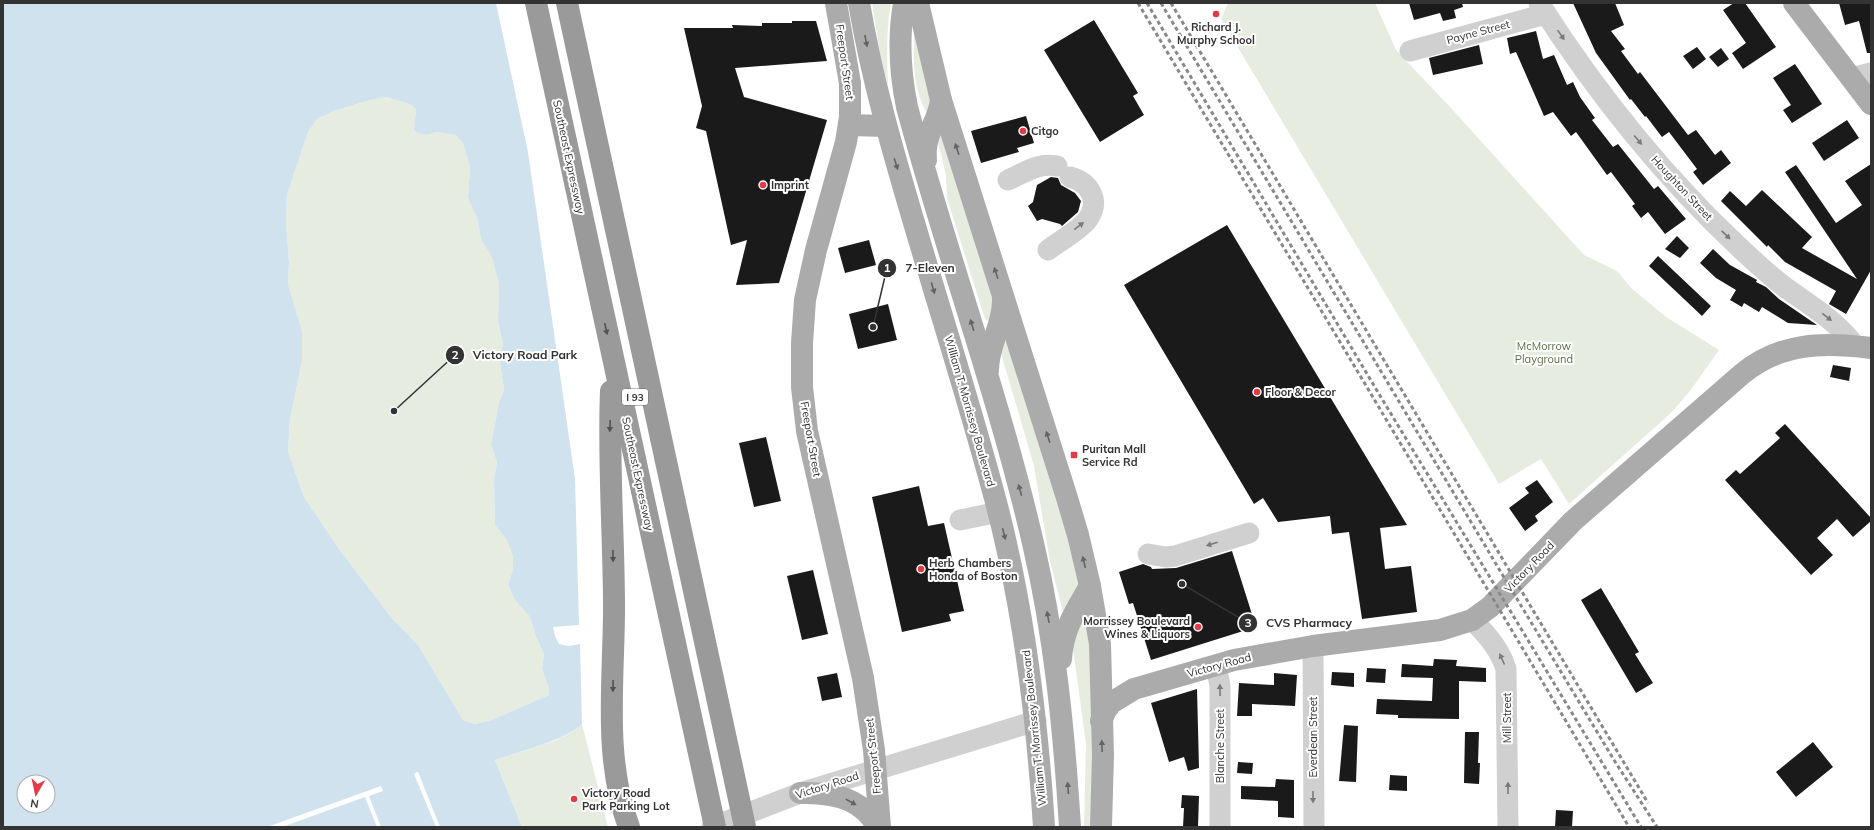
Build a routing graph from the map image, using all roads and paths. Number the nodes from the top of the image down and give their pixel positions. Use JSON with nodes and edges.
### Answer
{"nodes":[{"id":1,"x":536,"y":3,"type":"edge"},
{"id":2,"x":550,"y":3,"type":"edge"},
{"id":3,"x":567,"y":3,"type":"edge"},
{"id":4,"x":580,"y":3,"type":"edge"},
{"id":5,"x":836,"y":3,"type":"edge"},
{"id":6,"x":859,"y":3,"type":"edge"},
{"id":7,"x":904,"y":3,"type":"edge"},
{"id":8,"x":918,"y":3,"type":"edge"},
{"id":9,"x":1794,"y":3,"type":"edge"},
{"id":10,"x":1542,"y":9,"type":"edge"},
{"id":11,"x":1410,"y":51,"type":"dead end"},
{"id":12,"x":1861,"y":75,"type":"edge"},
{"id":13,"x":941,"y":100,"type":"junction"},
{"id":14,"x":1871,"y":104,"type":"edge"},
{"id":15,"x":849,"y":125,"type":"junction"},
{"id":16,"x":885,"y":126,"type":"junction"},
{"id":17,"x":1008,"y":180,"type":"dead end"},
{"id":18,"x":929,"y":185,"type":"junction"},
{"id":19,"x":1048,"y":250,"type":"dead end"},
{"id":20,"x":1003,"y":297,"type":"junction"},
{"id":21,"x":1863,"y":347,"type":"edge"},
{"id":22,"x":613,"y":359,"type":"junction"},
{"id":23,"x":991,"y":389,"type":"junction"},
{"id":24,"x":999,"y":512,"type":"junction"},
{"id":25,"x":960,"y":520,"type":"dead end"},
{"id":26,"x":1249,"y":533,"type":"dead end"},
{"id":27,"x":1148,"y":554,"type":"dead end"},
{"id":28,"x":1090,"y":586,"type":"junction"},
{"id":29,"x":1472,"y":620,"type":"junction"},
{"id":30,"x":1312,"y":646,"type":"junction"},
{"id":31,"x":1101,"y":655,"type":"junction"},
{"id":32,"x":1216,"y":665,"type":"junction"},
{"id":33,"x":1134,"y":689,"type":"junction"},
{"id":34,"x":1060,"y":702,"type":"junction"},
{"id":35,"x":1036,"y":721,"type":"junction"},
{"id":36,"x":1101,"y":721,"type":"junction"},
{"id":37,"x":875,"y":770,"type":"junction"},
{"id":38,"x":728,"y":788,"type":"junction"},
{"id":39,"x":800,"y":793,"type":"junction"},
{"id":40,"x":629,"y":827,"type":"edge"},
{"id":41,"x":713,"y":827,"type":"edge"},
{"id":42,"x":728,"y":827,"type":"edge"},
{"id":43,"x":745,"y":827,"type":"edge"},
{"id":44,"x":757,"y":827,"type":"edge"},
{"id":45,"x":877,"y":827,"type":"edge"},
{"id":46,"x":880,"y":827,"type":"edge"},
{"id":47,"x":1044,"y":827,"type":"edge"},
{"id":48,"x":1070,"y":827,"type":"edge"},
{"id":49,"x":1101,"y":827,"type":"edge"},
{"id":50,"x":1220,"y":827,"type":"edge"},
{"id":51,"x":1314,"y":827,"type":"edge"},
{"id":52,"x":1508,"y":827,"type":"edge"}],
"edges":[{"from":1,"to":22,"type":"highway","name":"Southeast Expressway","number":"I 93","one_way":true},
{"from":2,"to":38,"type":"highway","number":"I 93"},
{"from":3,"to":38,"type":"highway","number":"I 93"},
{"from":4,"to":38,"type":"highway","name":"Southeast Expressway","number":"I 93"},
{"from":5,"to":15,"type":"main road","name":"Freeport Street"},
{"from":6,"to":16,"type":"main road","name":"William T. Morrissey Boulevard","one_way":true},
{"from":7,"to":18,"type":"main road"},
{"from":8,"to":13,"type":"main road"},
{"from":9,"to":12,"type":"main road"},
{"from":10,"to":11,"type":"street","name":"Payne Street"},
{"from":10,"to":21,"type":"street","name":"Houghton Street","one_way":true},
{"from":12,"to":14,"type":"main road"},
{"from":13,"to":18,"type":"main road"},
{"from":20,"to":13,"type":"main road","one_way":true},
{"from":15,"to":16,"type":"main road"},
{"from":15,"to":37,"type":"main road","name":"Freeport Street"},
{"from":16,"to":24,"type":"main road","name":"William T. Morrissey Boulevard","one_way":true},
{"from":19,"to":17,"type":"street","one_way":true},
{"from":23,"to":18,"type":"main road","one_way":true},
{"from":20,"to":23,"type":"main road"},
{"from":28,"to":20,"type":"main road","one_way":true},
{"from":21,"to":29,"type":"main road","name":"Victory Road"},
{"from":22,"to":38,"type":"highway","name":"Southeast Expressway","number":"I 93"},
{"from":22,"to":40,"type":"highway","one_way":true},
{"from":34,"to":23,"type":"main road","one_way":true},
{"from":24,"to":25,"type":"street"},
{"from":24,"to":35,"type":"main road","name":"William T. Morrissey Boulevard","one_way":true},
{"from":26,"to":27,"type":"street","one_way":true},
{"from":28,"to":31,"type":"main road"},
{"from":28,"to":34,"type":"main road"},
{"from":29,"to":30,"type":"main road","name":"Victory Road"},
{"from":52,"to":29,"type":"street","name":"Mill Street","one_way":true},
{"from":30,"to":32,"type":"main road","name":"Victory Road"},
{"from":30,"to":51,"type":"street","name":"Everdean Street","one_way":true},
{"from":31,"to":33,"type":"main road"},
{"from":31,"to":36,"type":"main road"},
{"from":32,"to":33,"type":"main road","name":"Victory Road"},
{"from":50,"to":32,"type":"street","name":"Blanche Street","one_way":true},
{"from":33,"to":36,"type":"main road","name":"Victory Road"},
{"from":48,"to":34,"type":"main road","one_way":true},
{"from":35,"to":37,"type":"street","name":"Victory Road"},
{"from":35,"to":47,"type":"main road","name":"William T. Morrissey Boulevard"},
{"from":49,"to":36,"type":"main road","one_way":true},
{"from":37,"to":39,"type":"street","name":"Victory Road"},
{"from":37,"to":46,"type":"main road","name":"Freeport Street"},
{"from":38,"to":41,"type":"highway","name":"Southeast Expressway","number":"I 93"},
{"from":38,"to":42,"type":"highway","number":"I 93"},
{"from":38,"to":43,"type":"highway","number":"I 93"},
{"from":38,"to":44,"type":"highway","name":"Southeast Expressway","number":"I 93"},
{"from":39,"to":41,"type":"street","name":"Victory Road"},
{"from":39,"to":45,"type":"main road","one_way":true}]}
